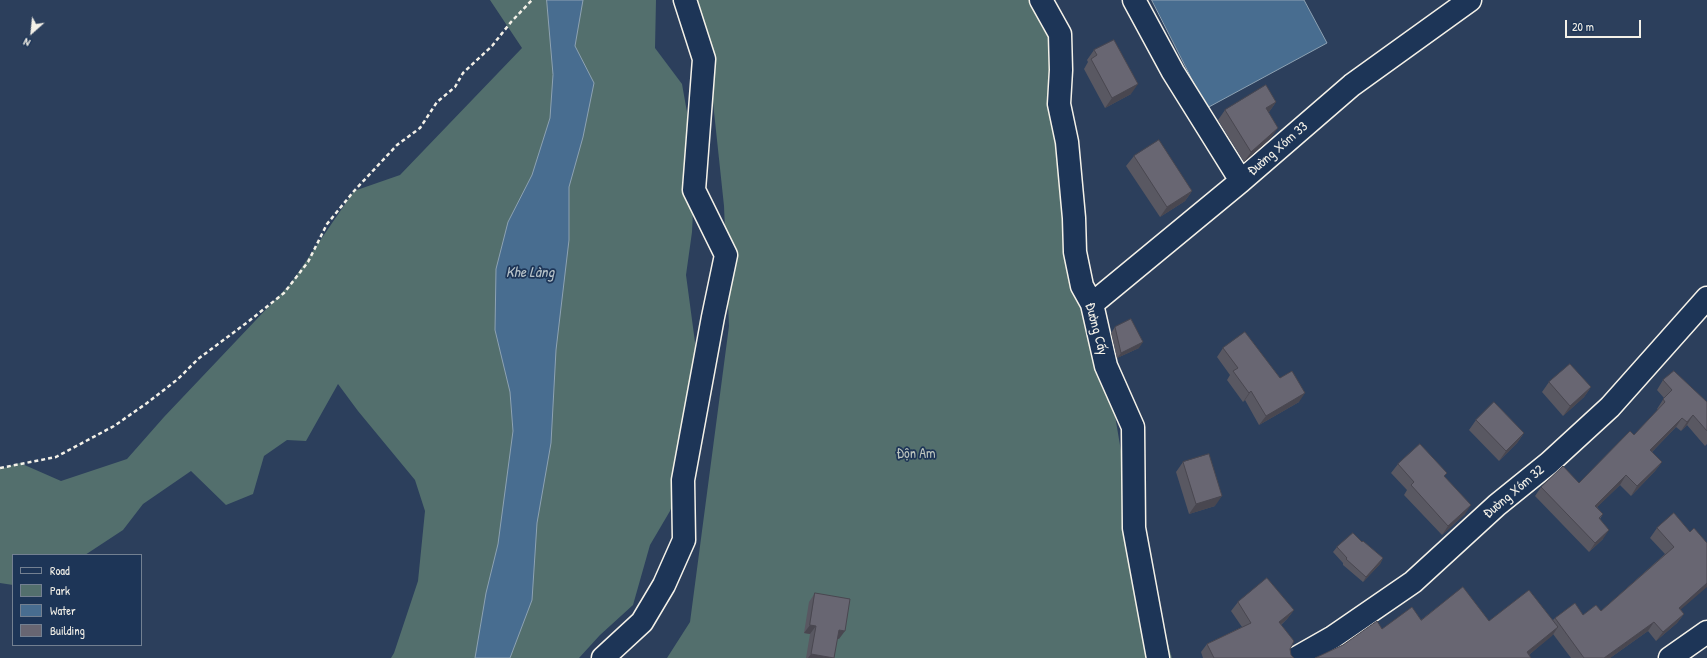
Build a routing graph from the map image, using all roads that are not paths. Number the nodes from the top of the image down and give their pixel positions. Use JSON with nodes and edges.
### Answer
{"nodes":[{"id":1,"x":685,"y":0,"type":"edge"},
{"id":2,"x":1042,"y":0,"type":"edge"},
{"id":3,"x":1134,"y":0,"type":"edge"},
{"id":4,"x":1470,"y":0,"type":"edge"},
{"id":5,"x":1241,"y":181,"type":"junction"},
{"id":6,"x":1707,"y":298,"type":"edge"},
{"id":7,"x":1092,"y":304,"type":"junction"},
{"id":8,"x":1707,"y":632,"type":"edge"},
{"id":9,"x":603,"y":658,"type":"edge"},
{"id":10,"x":1158,"y":658,"type":"edge"},
{"id":11,"x":1296,"y":658,"type":"edge"},
{"id":12,"x":1670,"y":658,"type":"edge"}],
"edges":[{"from":1,"to":9,"type":"street"},
{"from":2,"to":7,"type":"street","name":"Đường Cấy"},
{"from":3,"to":5,"type":"street"},
{"from":4,"to":5,"type":"street","name":"Đường Xóm 33"},
{"from":5,"to":7,"type":"street","name":"Đường Xóm 33"},
{"from":6,"to":11,"type":"street","name":"Đường Xóm 32"},
{"from":7,"to":10,"type":"street","name":"Đường Cấy"},
{"from":8,"to":12,"type":"street"}]}
